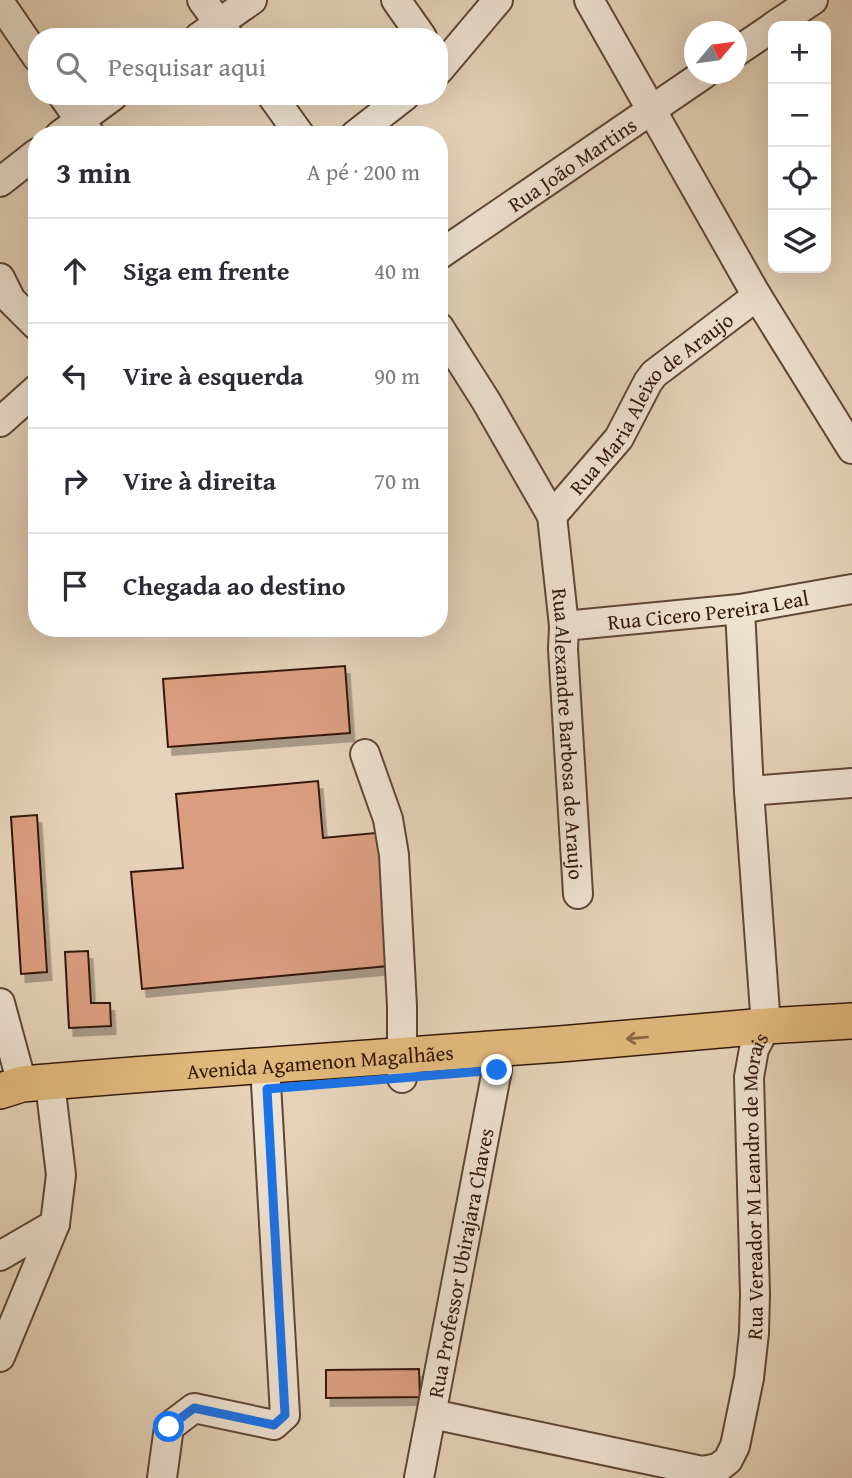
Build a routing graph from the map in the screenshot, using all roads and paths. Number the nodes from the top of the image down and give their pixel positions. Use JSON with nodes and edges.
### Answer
{"nodes":[{"id":1,"x":202,"y":0,"type":"edge"},
{"id":2,"x":252,"y":0,"type":"edge"},
{"id":3,"x":396,"y":0,"type":"edge"},
{"id":4,"x":498,"y":0,"type":"edge"},
{"id":5,"x":589,"y":0,"type":"edge"},
{"id":6,"x":813,"y":0,"type":"edge"},
{"id":7,"x":0,"y":3,"type":"edge"},
{"id":8,"x":783,"y":21,"type":"edge"},
{"id":9,"x":214,"y":28,"type":"edge"},
{"id":10,"x":220,"y":28,"type":"edge"},
{"id":11,"x":416,"y":28,"type":"edge"},
{"id":12,"x":768,"y":31,"type":"edge"},
{"id":13,"x":28,"y":44,"type":"edge"},
{"id":14,"x":747,"y":45,"type":"edge"},
{"id":15,"x":448,"y":58,"type":"edge"},
{"id":16,"x":689,"y":84,"type":"edge"},
{"id":17,"x":67,"y":105,"type":"edge"},
{"id":18,"x":103,"y":105,"type":"edge"},
{"id":19,"x":278,"y":105,"type":"edge"},
{"id":20,"x":393,"y":105,"type":"edge"},
{"id":21,"x":650,"y":110,"type":"junction"},
{"id":22,"x":75,"y":126,"type":"edge"},
{"id":23,"x":81,"y":126,"type":"edge"},
{"id":24,"x":294,"y":126,"type":"edge"},
{"id":25,"x":367,"y":126,"type":"edge"},
{"id":26,"x":28,"y":160,"type":"edge"},
{"id":27,"x":0,"y":182,"type":"edge"},
{"id":28,"x":448,"y":249,"type":"edge"},
{"id":29,"x":757,"y":296,"type":"junction"},
{"id":30,"x":4,"y":297,"type":"edge"},
{"id":31,"x":28,"y":318,"type":"edge"},
{"id":32,"x":448,"y":341,"type":"edge"},
{"id":33,"x":28,"y":397,"type":"edge"},
{"id":34,"x":0,"y":422,"type":"edge"},
{"id":35,"x":852,"y":449,"type":"edge"},
{"id":36,"x":552,"y":516,"type":"junction"},
{"id":37,"x":852,"y":589,"type":"edge"},
{"id":38,"x":740,"y":609,"type":"junction"},
{"id":39,"x":564,"y":626,"type":"junction"},
{"id":40,"x":365,"y":754,"type":"dead end"},
{"id":41,"x":852,"y":783,"type":"edge"},
{"id":42,"x":749,"y":791,"type":"junction"},
{"id":43,"x":578,"y":894,"type":"dead end"},
{"id":44,"x":0,"y":1003,"type":"edge"},
{"id":45,"x":852,"y":1021,"type":"edge"},
{"id":46,"x":760,"y":1038,"type":"junction"},
{"id":47,"x":852,"y":1043,"type":"edge"},
{"id":48,"x":497,"y":1059,"type":"junction"},
{"id":49,"x":402,"y":1066,"type":"junction"},
{"id":50,"x":266,"y":1077,"type":"junction"},
{"id":51,"x":25,"y":1092,"type":"edge"},
{"id":52,"x":55,"y":1224,"type":"junction"},
{"id":53,"x":0,"y":1256,"type":"edge"},
{"id":54,"x":8,"y":1308,"type":"edge"},
{"id":55,"x":0,"y":1357,"type":"edge"},
{"id":56,"x":432,"y":1414,"type":"junction"},
{"id":57,"x":162,"y":1478,"type":"edge"},
{"id":58,"x":419,"y":1478,"type":"edge"}],
"edges":[{"from":1,"to":9,"type":"street"},
{"from":2,"to":10,"type":"street"},
{"from":3,"to":11,"type":"street"},
{"from":4,"to":15,"type":"street"},
{"from":5,"to":21,"type":"street"},
{"from":6,"to":8,"type":"street"},
{"from":7,"to":13,"type":"street"},
{"from":12,"to":14,"type":"street"},
{"from":16,"to":21,"type":"street","name":"Rua João Martins"},
{"from":17,"to":22,"type":"street"},
{"from":18,"to":23,"type":"street"},
{"from":19,"to":24,"type":"street"},
{"from":20,"to":25,"type":"street"},
{"from":21,"to":28,"type":"street","name":"Rua João Martins"},
{"from":21,"to":29,"type":"street"},
{"from":26,"to":27,"type":"street"},
{"from":29,"to":35,"type":"street"},
{"from":29,"to":36,"type":"street","name":"Rua Maria Aleixo de Araujo"},
{"from":30,"to":31,"type":"street"},
{"from":32,"to":36,"type":"street"},
{"from":33,"to":34,"type":"street"},
{"from":36,"to":39,"type":"street","name":"Rua Alexandre Barbosa de Araujo"},
{"from":37,"to":38,"type":"street","name":"Rua Cicero Pereira Leal"},
{"from":38,"to":39,"type":"street","name":"Rua Cicero Pereira Leal"},
{"from":38,"to":42,"type":"street","name":"Rua Vereador M Leandro de Morais"},
{"from":39,"to":43,"type":"street","name":"Rua Alexandre Barbosa de Araujo"},
{"from":40,"to":49,"type":"street"},
{"from":41,"to":42,"type":"street"},
{"from":42,"to":46,"type":"street","name":"Rua Vereador M Leandro de Morais"},
{"from":44,"to":51,"type":"street"},
{"from":45,"to":46,"type":"main road","name":"Avenida Agamenon Magalhães"},
{"from":46,"to":47,"type":"main road","name":"Avenida Agamenon Magalhães"},
{"from":46,"to":48,"type":"main road","name":"Avenida Agamenon Magalhães"},
{"from":46,"to":56,"type":"street","name":"Rua Vereador M Leandro de Morais"},
{"from":48,"to":49,"type":"main road","name":"Avenida Agamenon Magalhães"},
{"from":48,"to":56,"type":"street","name":"Rua Professor Ubirajara Chaves"},
{"from":49,"to":50,"type":"main road","name":"Avenida Agamenon Magalhães"},
{"from":50,"to":51,"type":"main road","name":"Avenida Agamenon Magalhães"},
{"from":50,"to":57,"type":"street"},
{"from":51,"to":52,"type":"street"},
{"from":52,"to":53,"type":"street"},
{"from":52,"to":54,"type":"street"},
{"from":54,"to":55,"type":"street"},
{"from":56,"to":58,"type":"street","name":"Rua Professor Ubirajara Chaves"}]}
